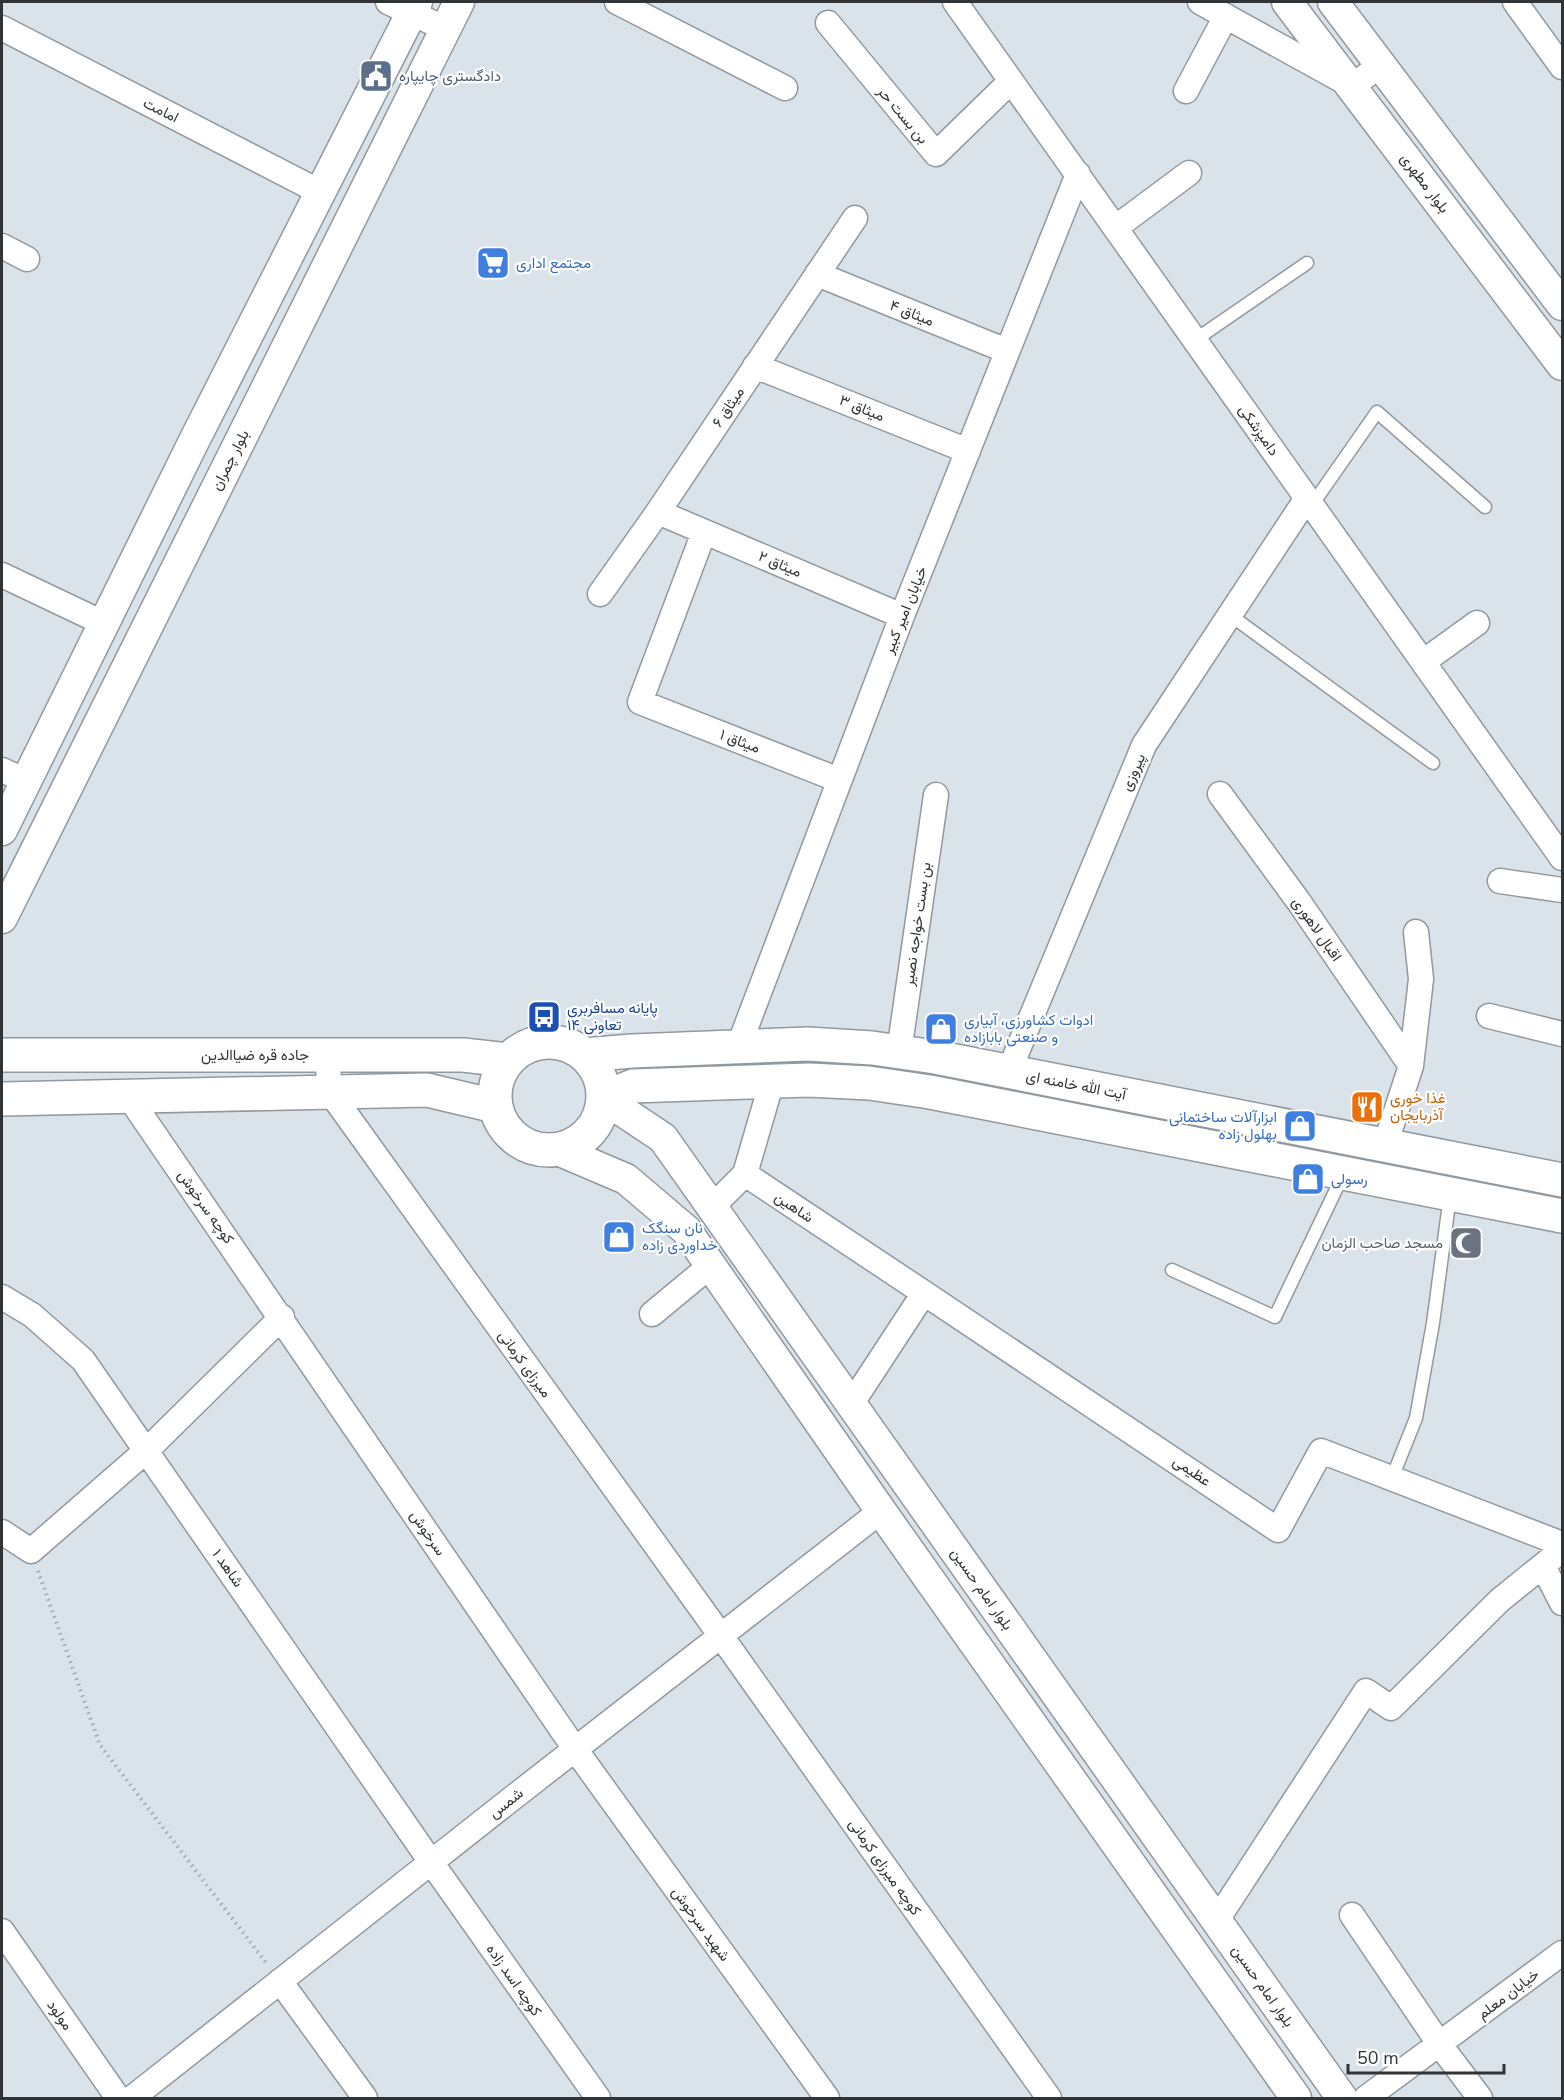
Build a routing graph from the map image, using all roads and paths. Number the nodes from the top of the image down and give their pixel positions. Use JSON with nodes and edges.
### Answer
{"nodes":[{"id":1,"x":459,"y":2,"type":"edge"},
{"id":2,"x":616,"y":2,"type":"edge"},
{"id":3,"x":955,"y":2,"type":"edge"},
{"id":4,"x":1200,"y":2,"type":"edge"},
{"id":5,"x":1287,"y":2,"type":"edge"},
{"id":6,"x":1333,"y":2,"type":"edge"},
{"id":7,"x":1515,"y":2,"type":"edge"},
{"id":8,"x":405,"y":5,"type":"edge"},
{"id":9,"x":651,"y":9,"type":"edge"},
{"id":10,"x":1226,"y":16,"type":"junction"},
{"id":11,"x":828,"y":23,"type":"dead end"},
{"id":12,"x":2,"y":28,"type":"edge"},
{"id":13,"x":446,"y":29,"type":"junction"},
{"id":14,"x":1381,"y":65,"type":"junction"},
{"id":15,"x":1563,"y":67,"type":"edge"},
{"id":16,"x":1011,"y":81,"type":"junction"},
{"id":17,"x":1352,"y":86,"type":"junction"},
{"id":18,"x":785,"y":88,"type":"dead end"},
{"id":19,"x":1186,"y":91,"type":"dead end"},
{"id":20,"x":1189,"y":173,"type":"dead end"},
{"id":21,"x":1078,"y":174,"type":"junction"},
{"id":22,"x":320,"y":192,"type":"junction"},
{"id":23,"x":855,"y":218,"type":"dead end"},
{"id":24,"x":1116,"y":228,"type":"junction"},
{"id":25,"x":2,"y":246,"type":"edge"},
{"id":26,"x":27,"y":259,"type":"dead end"},
{"id":27,"x":1307,"y":263,"type":"dead end"},
{"id":28,"x":817,"y":274,"type":"junction"},
{"id":29,"x":1563,"y":305,"type":"edge"},
{"id":30,"x":1195,"y":340,"type":"junction"},
{"id":31,"x":1008,"y":351,"type":"junction"},
{"id":32,"x":1563,"y":365,"type":"edge"},
{"id":33,"x":756,"y":366,"type":"junction"},
{"id":34,"x":968,"y":451,"type":"junction"},
{"id":35,"x":1310,"y":502,"type":"junction"},
{"id":36,"x":1485,"y":507,"type":"dead end"},
{"id":37,"x":658,"y":512,"type":"junction"},
{"id":38,"x":704,"y":532,"type":"junction"},
{"id":39,"x":2,"y":575,"type":"edge"},
{"id":40,"x":600,"y":594,"type":"dead end"},
{"id":41,"x":1230,"y":615,"type":"junction"},
{"id":42,"x":902,"y":616,"type":"junction"},
{"id":43,"x":1477,"y":622,"type":"dead end"},
{"id":44,"x":104,"y":623,"type":"junction"},
{"id":45,"x":1423,"y":662,"type":"junction"},
{"id":46,"x":1433,"y":762,"type":"dead end"},
{"id":47,"x":14,"y":776,"type":"edge"},
{"id":48,"x":839,"y":780,"type":"junction"},
{"id":49,"x":1220,"y":794,"type":"dead end"},
{"id":50,"x":936,"y":795,"type":"dead end"},
{"id":51,"x":2,"y":830,"type":"edge"},
{"id":52,"x":1563,"y":858,"type":"edge"},
{"id":53,"x":1500,"y":881,"type":"dead end"},
{"id":54,"x":1563,"y":890,"type":"edge"},
{"id":55,"x":2,"y":918,"type":"edge"},
{"id":56,"x":1416,"y":932,"type":"dead end"},
{"id":57,"x":1489,"y":1016,"type":"dead end"},
{"id":58,"x":1563,"y":1034,"type":"edge"},
{"id":59,"x":738,"y":1048,"type":"junction"},
{"id":60,"x":899,"y":1052,"type":"junction"},
{"id":61,"x":327,"y":1055,"type":"junction"},
{"id":62,"x":584,"y":1055,"type":"junction"},
{"id":63,"x":2,"y":1056,"type":"edge"},
{"id":64,"x":508,"y":1060,"type":"junction"},
{"id":65,"x":1411,"y":1066,"type":"junction"},
{"id":66,"x":1009,"y":1071,"type":"junction"},
{"id":67,"x":772,"y":1081,"type":"junction"},
{"id":68,"x":330,"y":1092,"type":"junction"},
{"id":69,"x":129,"y":1096,"type":"junction"},
{"id":70,"x":603,"y":1098,"type":"junction"},
{"id":71,"x":2,"y":1099,"type":"edge"},
{"id":72,"x":495,"y":1106,"type":"junction"},
{"id":73,"x":1385,"y":1146,"type":"junction"},
{"id":74,"x":558,"y":1150,"type":"junction"},
{"id":75,"x":745,"y":1173,"type":"junction"},
{"id":76,"x":1344,"y":1173,"type":"junction"},
{"id":77,"x":1563,"y":1180,"type":"edge"},
{"id":78,"x":1450,"y":1194,"type":"junction"},
{"id":79,"x":712,"y":1207,"type":"junction"},
{"id":80,"x":1563,"y":1216,"type":"edge"},
{"id":81,"x":711,"y":1265,"type":"junction"},
{"id":82,"x":1172,"y":1270,"type":"dead end"},
{"id":83,"x":924,"y":1293,"type":"junction"},
{"id":84,"x":2,"y":1297,"type":"edge"},
{"id":85,"x":652,"y":1314,"type":"dead end"},
{"id":86,"x":282,"y":1317,"type":"junction"},
{"id":87,"x":852,"y":1403,"type":"junction"},
{"id":88,"x":147,"y":1450,"type":"junction"},
{"id":89,"x":1392,"y":1478,"type":"junction"},
{"id":90,"x":881,"y":1511,"type":"junction"},
{"id":91,"x":2,"y":1532,"type":"edge"},
{"id":92,"x":1563,"y":1544,"type":"edge"},
{"id":93,"x":1563,"y":1550,"type":"edge"},
{"id":94,"x":31,"y":1551,"type":"junction"},
{"id":95,"x":1543,"y":1566,"type":"junction"},
{"id":96,"x":1563,"y":1603,"type":"edge"},
{"id":97,"x":721,"y":1636,"type":"junction"},
{"id":98,"x":575,"y":1749,"type":"junction"},
{"id":99,"x":431,"y":1862,"type":"junction"},
{"id":100,"x":1352,"y":1915,"type":"dead end"},
{"id":101,"x":1217,"y":1920,"type":"junction"},
{"id":102,"x":2,"y":1931,"type":"edge"},
{"id":103,"x":1563,"y":1953,"type":"edge"},
{"id":104,"x":280,"y":1981,"type":"junction"},
{"id":105,"x":1440,"y":2045,"type":"junction"},
{"id":106,"x":118,"y":2098,"type":"edge"},
{"id":107,"x":132,"y":2098,"type":"edge"},
{"id":108,"x":365,"y":2098,"type":"edge"},
{"id":109,"x":598,"y":2098,"type":"edge"},
{"id":110,"x":827,"y":2098,"type":"edge"},
{"id":111,"x":1049,"y":2098,"type":"edge"},
{"id":112,"x":1296,"y":2098,"type":"edge"},
{"id":113,"x":1342,"y":2098,"type":"edge"},
{"id":114,"x":1366,"y":2098,"type":"edge"},
{"id":115,"x":1480,"y":2098,"type":"edge"}],
"edges":[{"from":1,"to":13,"type":"street","name":"بلوار چمران"},
{"from":2,"to":9,"type":"street"},
{"from":3,"to":16,"type":"street","name":"دامپزشکی"},
{"from":4,"to":10,"type":"street"},
{"from":5,"to":17,"type":"street","name":"بلوار مطهری"},
{"from":6,"to":14,"type":"street"},
{"from":7,"to":15,"type":"street"},
{"from":8,"to":13,"type":"street"},
{"from":8,"to":22,"type":"street"},
{"from":9,"to":18,"type":"street"},
{"from":10,"to":17,"type":"street"},
{"from":10,"to":19,"type":"street"},
{"from":11,"to":16,"type":"street","name":"بن بست حر"},
{"from":12,"to":22,"type":"street","name":"امامت"},
{"from":13,"to":55,"type":"street","name":"بلوار چمران"},
{"from":14,"to":17,"type":"street"},
{"from":14,"to":29,"type":"street"},
{"from":16,"to":21,"type":"street","name":"دامپزشکی"},
{"from":17,"to":32,"type":"street","name":"بلوار مطهری"},
{"from":20,"to":24,"type":"street"},
{"from":21,"to":24,"type":"street","name":"دامپزشکی"},
{"from":21,"to":31,"type":"street","name":"خیابان امیر کبیر"},
{"from":22,"to":44,"type":"street"},
{"from":23,"to":28,"type":"street","name":"میثاق ۶"},
{"from":24,"to":30,"type":"street","name":"دامپزشکی"},
{"from":25,"to":26,"type":"street"},
{"from":27,"to":30,"type":"lane"},
{"from":28,"to":31,"type":"street","name":"میثاق ۴"},
{"from":28,"to":33,"type":"street","name":"میثاق ۶"},
{"from":30,"to":35,"type":"street","name":"دامپزشکی"},
{"from":31,"to":34,"type":"street","name":"خیابان امیر کبیر"},
{"from":33,"to":34,"type":"street","name":"میثاق ۳"},
{"from":33,"to":37,"type":"street","name":"میثاق ۶"},
{"from":34,"to":42,"type":"street","name":"خیابان امیر کبیر"},
{"from":35,"to":36,"type":"lane"},
{"from":35,"to":41,"type":"street","name":"پیروزی"},
{"from":35,"to":45,"type":"street","name":"دامپزشکی"},
{"from":37,"to":38,"type":"street","name":"میثاق ۲"},
{"from":37,"to":40,"type":"street","name":"میثاق ۶"},
{"from":38,"to":42,"type":"street","name":"میثاق ۲"},
{"from":38,"to":48,"type":"street","name":"میثاق ۱"},
{"from":39,"to":44,"type":"street"},
{"from":41,"to":46,"type":"lane"},
{"from":41,"to":66,"type":"street","name":"پیروزی"},
{"from":42,"to":48,"type":"street","name":"خیابان امیر کبیر"},
{"from":43,"to":45,"type":"street"},
{"from":44,"to":47,"type":"street"},
{"from":45,"to":52,"type":"street","name":"دامپزشکی"},
{"from":47,"to":51,"type":"street"},
{"from":48,"to":59,"type":"street","name":"خیابان امیر کبیر"},
{"from":49,"to":65,"type":"street","name":"اقبال لاهوری"},
{"from":50,"to":60,"type":"street","name":"بن بست خواجه نصیر"},
{"from":53,"to":54,"type":"street"},
{"from":56,"to":65,"type":"street"},
{"from":57,"to":58,"type":"street"},
{"from":59,"to":60,"type":"main road","name":"آیت الله خامنه ای"},
{"from":59,"to":62,"type":"main road","name":"آیت الله خامنه ای"},
{"from":60,"to":66,"type":"main road","name":"آیت الله خامنه ای"},
{"from":61,"to":63,"type":"main road","name":"جاده قره ضیاالدین"},
{"from":61,"to":64,"type":"main road","name":"جاده قره ضیاالدین"},
{"from":61,"to":68,"type":"street"},
{"from":62,"to":64,"type":"main road"},
{"from":62,"to":70,"type":"main road"},
{"from":64,"to":72,"type":"main road"},
{"from":65,"to":73,"type":"street"},
{"from":66,"to":73,"type":"main road","name":"آیت الله خامنه ای"},
{"from":67,"to":70,"type":"main road"},
{"from":67,"to":75,"type":"street"},
{"from":67,"to":76,"type":"main road"},
{"from":68,"to":69,"type":"main road"},
{"from":68,"to":72,"type":"main road"},
{"from":68,"to":97,"type":"street","name":"میرزای کرمانی"},
{"from":69,"to":71,"type":"main road"},
{"from":69,"to":86,"type":"street","name":"کوچه سرخوش"},
{"from":70,"to":74,"type":"main road"},
{"from":70,"to":79,"type":"street","name":"بلوار امام حسین"},
{"from":72,"to":74,"type":"main road"},
{"from":73,"to":77,"type":"main road","name":"آیت الله خامنه ای"},
{"from":74,"to":81,"type":"street"},
{"from":75,"to":79,"type":"street"},
{"from":75,"to":83,"type":"street","name":"شاهین"},
{"from":76,"to":78,"type":"main road"},
{"from":76,"to":82,"type":"lane"},
{"from":78,"to":80,"type":"main road"},
{"from":78,"to":89,"type":"lane"},
{"from":79,"to":87,"type":"street","name":"بلوار امام حسین"},
{"from":81,"to":85,"type":"street"},
{"from":81,"to":90,"type":"street"},
{"from":83,"to":87,"type":"street"},
{"from":83,"to":89,"type":"street","name":"عظیمی"},
{"from":84,"to":88,"type":"street","name":"شاهد ۱"},
{"from":86,"to":88,"type":"street"},
{"from":86,"to":98,"type":"street","name":"سرخوش"},
{"from":87,"to":101,"type":"street","name":"بلوار امام حسین"},
{"from":88,"to":94,"type":"street"},
{"from":88,"to":99,"type":"street","name":"شاهد ۱"},
{"from":89,"to":92,"type":"street","name":"عظیمی"},
{"from":90,"to":97,"type":"street","name":"شمس"},
{"from":90,"to":112,"type":"street"},
{"from":91,"to":94,"type":"street"},
{"from":93,"to":95,"type":"street"},
{"from":94,"to":104,"type":"path"},
{"from":95,"to":96,"type":"street"},
{"from":95,"to":101,"type":"street"},
{"from":97,"to":98,"type":"street","name":"شمس"},
{"from":97,"to":111,"type":"street","name":"کوچه میرزای کرمانی"},
{"from":98,"to":99,"type":"street","name":"شمس"},
{"from":98,"to":110,"type":"street","name":"شهید سرخوش"},
{"from":99,"to":104,"type":"street","name":"شمس"},
{"from":99,"to":109,"type":"street","name":"کوچه اسد زاده"},
{"from":100,"to":105,"type":"street"},
{"from":101,"to":113,"type":"street","name":"بلوار امام حسین"},
{"from":102,"to":106,"type":"street","name":"مولود"},
{"from":103,"to":105,"type":"street","name":"خیابان معلم"},
{"from":104,"to":107,"type":"street","name":"شمس"},
{"from":104,"to":108,"type":"street"},
{"from":105,"to":114,"type":"street","name":"خیابان معلم"},
{"from":105,"to":115,"type":"street"}]}
